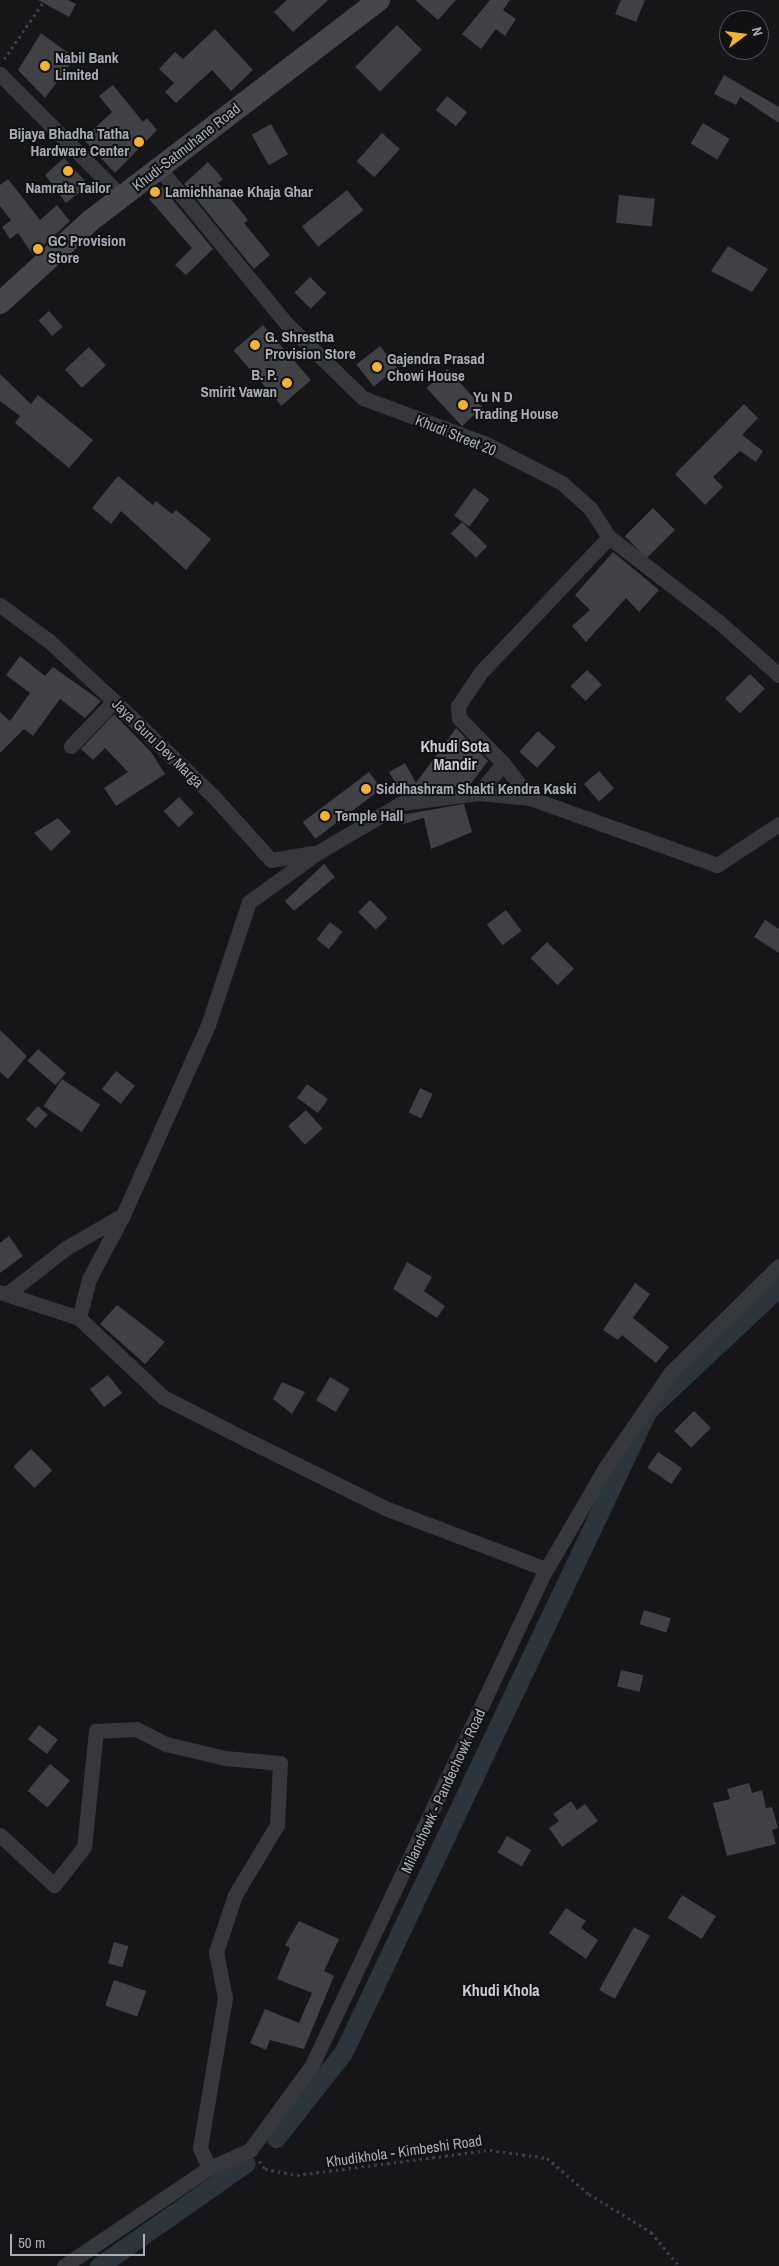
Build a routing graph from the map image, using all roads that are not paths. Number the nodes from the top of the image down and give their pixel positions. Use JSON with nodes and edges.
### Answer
{"nodes":[{"id":1,"x":379,"y":0,"type":"edge"},
{"id":2,"x":0,"y":74,"type":"edge"},
{"id":3,"x":159,"y":168,"type":"junction"},
{"id":4,"x":122,"y":196,"type":"junction"},
{"id":5,"x":0,"y":303,"type":"edge"},
{"id":6,"x":609,"y":538,"type":"junction"},
{"id":7,"x":0,"y":605,"type":"edge"},
{"id":8,"x":779,"y":675,"type":"edge"},
{"id":9,"x":114,"y":701,"type":"junction"},
{"id":10,"x":71,"y":746,"type":"dead end"},
{"id":11,"x":503,"y":763,"type":"junction"},
{"id":12,"x":479,"y":793,"type":"junction"},
{"id":13,"x":530,"y":798,"type":"junction"},
{"id":14,"x":779,"y":824,"type":"edge"},
{"id":15,"x":317,"y":853,"type":"junction"},
{"id":16,"x":271,"y":860,"type":"junction"},
{"id":17,"x":264,"y":891,"type":"junction"},
{"id":18,"x":123,"y":1215,"type":"junction"},
{"id":19,"x":779,"y":1266,"type":"edge"},
{"id":20,"x":4,"y":1293,"type":"edge"},
{"id":21,"x":79,"y":1318,"type":"junction"},
{"id":22,"x":546,"y":1569,"type":"junction"},
{"id":23,"x":0,"y":1835,"type":"edge"},
{"id":24,"x":209,"y":2168,"type":"junction"},
{"id":25,"x":64,"y":2266,"type":"edge"}],
"edges":[{"from":1,"to":3,"type":"main road","name":"Khudi-Satmuhane Road"},
{"from":2,"to":4,"type":"street"},
{"from":3,"to":4,"type":"main road","name":"Khudi-Satmuhane Road"},
{"from":3,"to":6,"type":"street","name":"Khudi Street 20"},
{"from":4,"to":5,"type":"main road","name":"Khudi-Satmuhane Road"},
{"from":6,"to":8,"type":"street","name":"Khudi Street 20"},
{"from":6,"to":11,"type":"street"},
{"from":7,"to":9,"type":"street","name":"Jaya Guru Dev Marga"},
{"from":9,"to":10,"type":"street"},
{"from":9,"to":16,"type":"street","name":"Jaya Guru Dev Marga"},
{"from":11,"to":12,"type":"street"},
{"from":11,"to":13,"type":"street"},
{"from":12,"to":13,"type":"street"},
{"from":12,"to":15,"type":"street"},
{"from":13,"to":14,"type":"street"},
{"from":15,"to":16,"type":"street"},
{"from":15,"to":17,"type":"street"},
{"from":16,"to":17,"type":"street"},
{"from":17,"to":18,"type":"street"},
{"from":18,"to":20,"type":"street"},
{"from":18,"to":21,"type":"street"},
{"from":19,"to":22,"type":"street","name":"Milanchowk - Pandechowk Road"},
{"from":20,"to":21,"type":"street"},
{"from":21,"to":22,"type":"street"},
{"from":22,"to":24,"type":"street","name":"Milanchowk - Pandechowk Road"},
{"from":23,"to":24,"type":"street"},
{"from":24,"to":25,"type":"street"}]}
